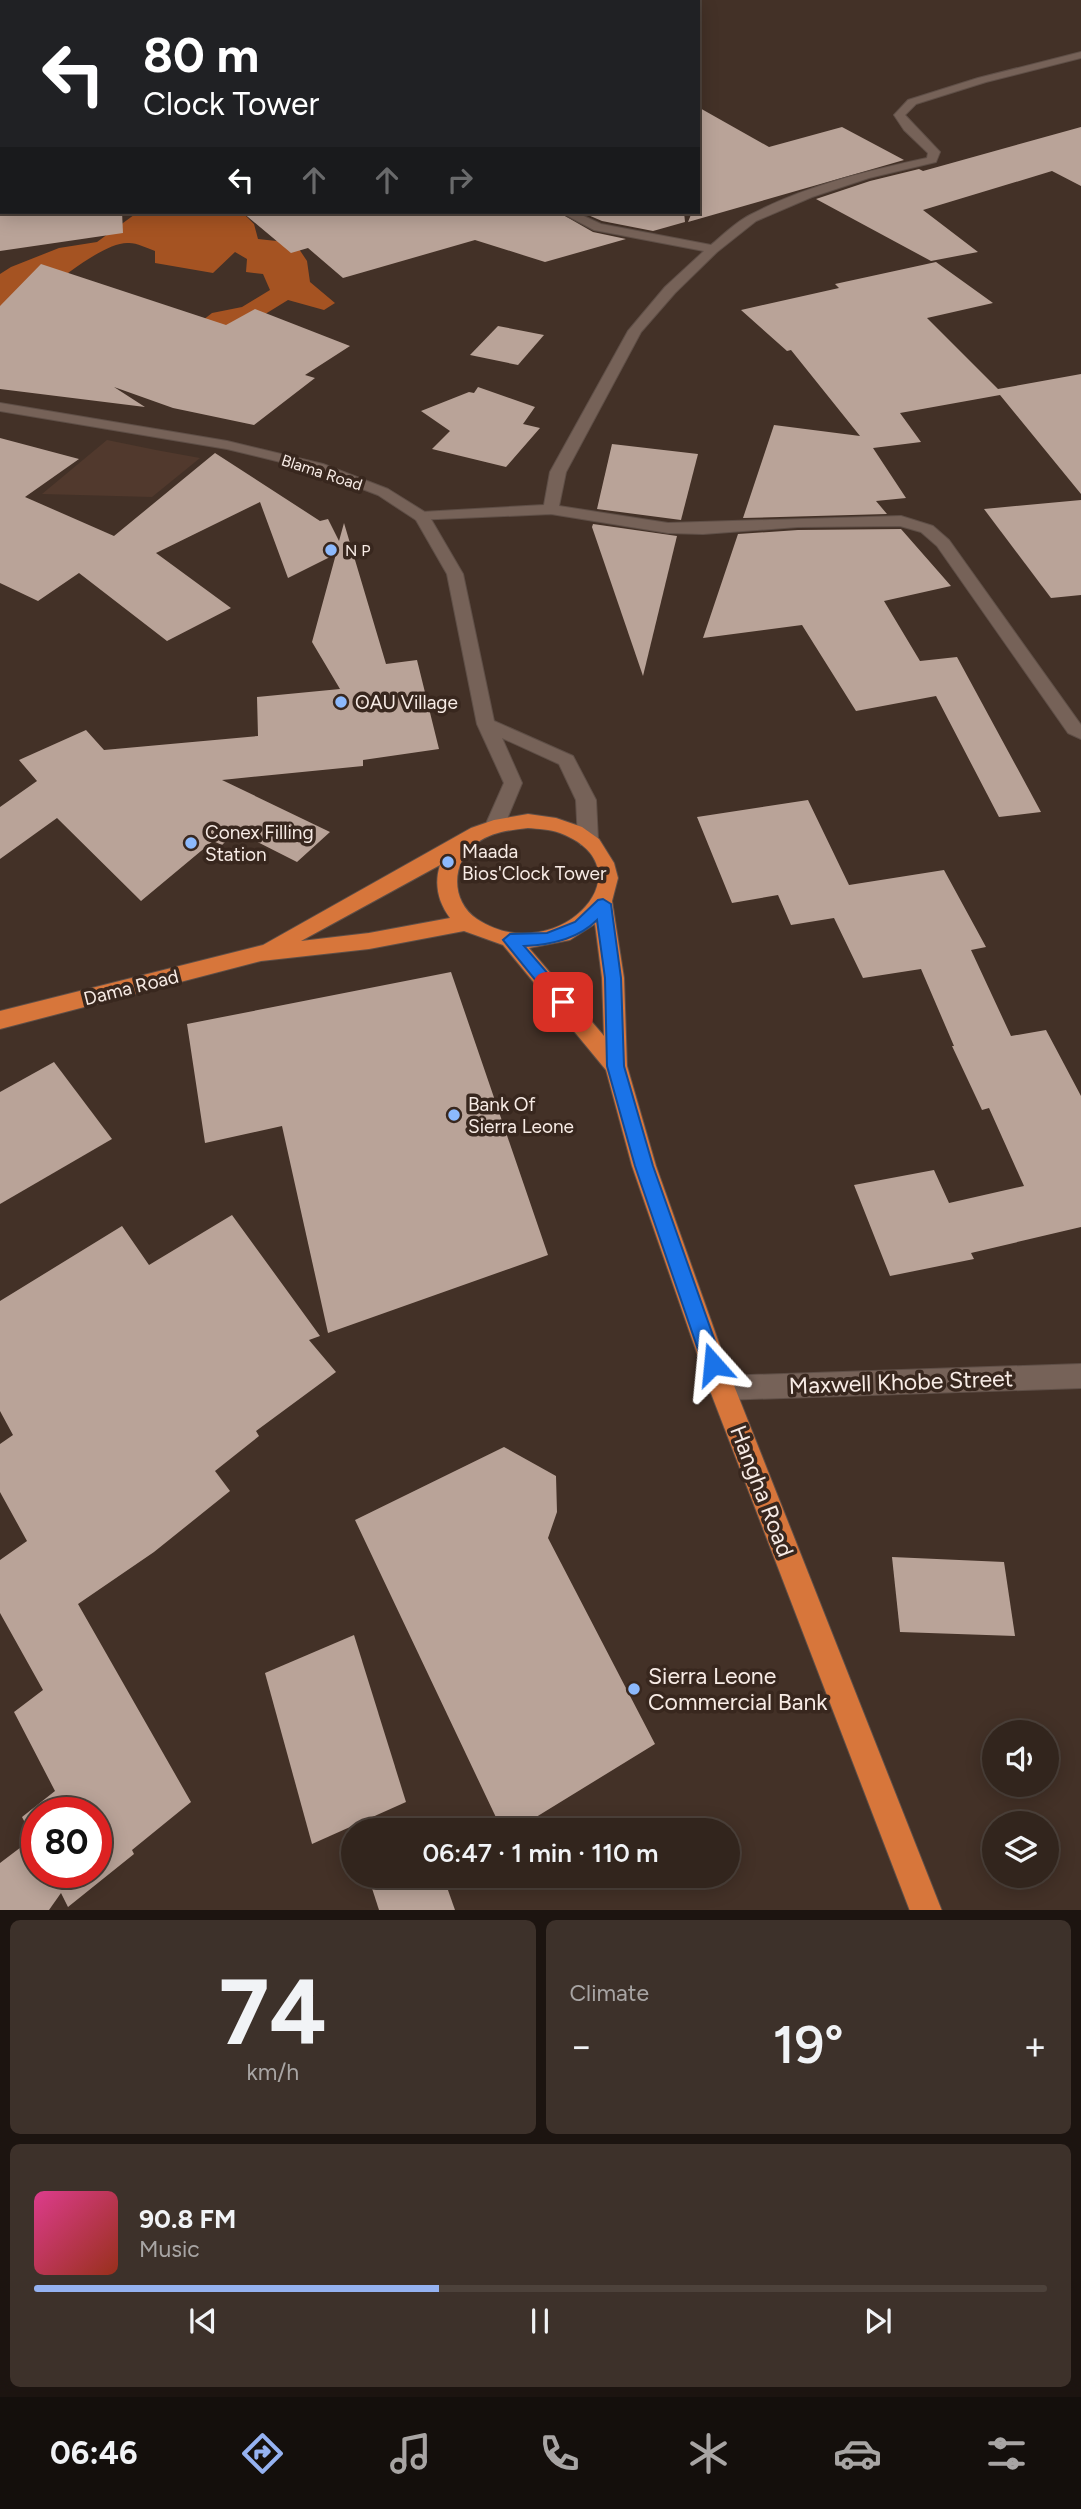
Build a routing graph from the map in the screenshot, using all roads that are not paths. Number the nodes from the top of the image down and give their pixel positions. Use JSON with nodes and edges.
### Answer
{"nodes":[{"id":1,"x":1081,"y":55,"type":"edge"},
{"id":2,"x":570,"y":214,"type":"edge"},
{"id":3,"x":713,"y":249,"type":"junction"},
{"id":4,"x":0,"y":407,"type":"edge"},
{"id":5,"x":551,"y":509,"type":"junction"},
{"id":6,"x":422,"y":517,"type":"junction"},
{"id":7,"x":486,"y":723,"type":"junction"},
{"id":8,"x":1081,"y":733,"type":"edge"},
{"id":9,"x":495,"y":826,"type":"junction"},
{"id":10,"x":588,"y":840,"type":"junction"},
{"id":11,"x":464,"y":843,"type":"junction"},
{"id":12,"x":603,"y":904,"type":"junction"},
{"id":13,"x":466,"y":923,"type":"junction"},
{"id":14,"x":510,"y":940,"type":"junction"},
{"id":15,"x":261,"y":953,"type":"junction"},
{"id":16,"x":0,"y":1020,"type":"edge"},
{"id":17,"x":616,"y":1066,"type":"junction"},
{"id":18,"x":1081,"y":1376,"type":"edge"},
{"id":19,"x":722,"y":1388,"type":"junction"},
{"id":20,"x":926,"y":1910,"type":"edge"}],
"edges":[{"from":1,"to":3,"type":"street"},
{"from":2,"to":3,"type":"street"},
{"from":3,"to":5,"type":"street"},
{"from":4,"to":6,"type":"street","name":"Blama Road"},
{"from":5,"to":6,"type":"street"},
{"from":5,"to":8,"type":"street"},
{"from":6,"to":7,"type":"street","name":"Blama Road"},
{"from":7,"to":9,"type":"street","name":"Blama Road"},
{"from":7,"to":10,"type":"street"},
{"from":9,"to":10,"type":"highway"},
{"from":9,"to":11,"type":"highway"},
{"from":10,"to":12,"type":"highway"},
{"from":11,"to":13,"type":"highway"},
{"from":11,"to":15,"type":"highway"},
{"from":12,"to":14,"type":"highway"},
{"from":12,"to":17,"type":"highway","name":"Hangha Road"},
{"from":13,"to":14,"type":"highway"},
{"from":13,"to":15,"type":"highway"},
{"from":14,"to":17,"type":"highway","name":"Hangha Road"},
{"from":15,"to":16,"type":"highway","name":"Dama Road"},
{"from":17,"to":19,"type":"highway","name":"Hangha Road"},
{"from":18,"to":19,"type":"street","name":"Maxwell Khobe Street"},
{"from":19,"to":20,"type":"highway","name":"Hangha Road"}]}
